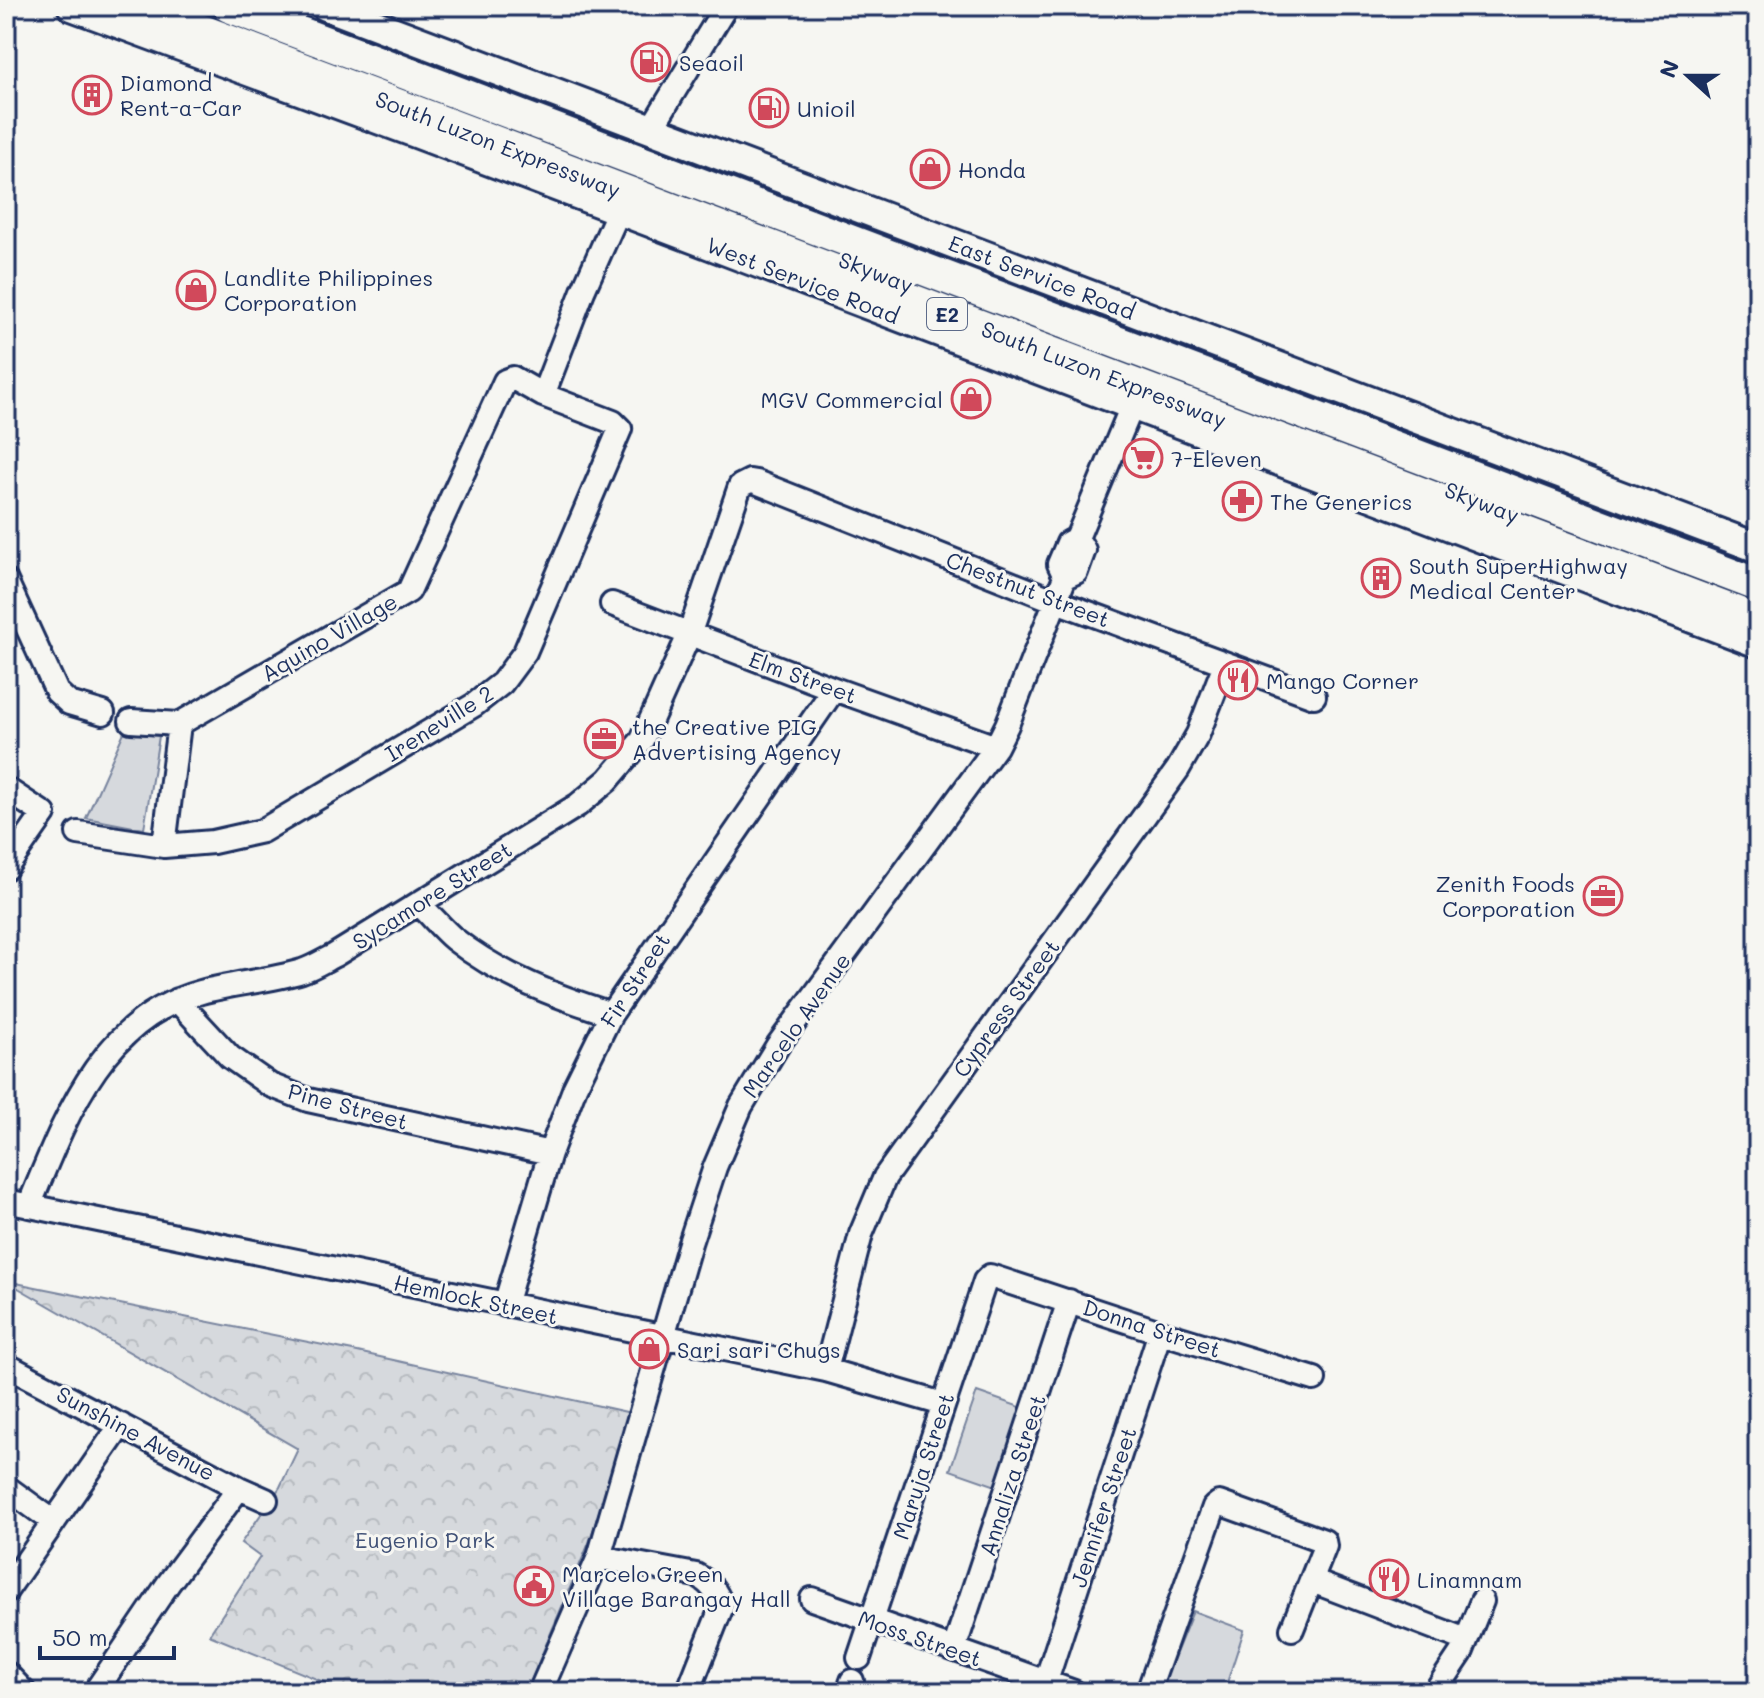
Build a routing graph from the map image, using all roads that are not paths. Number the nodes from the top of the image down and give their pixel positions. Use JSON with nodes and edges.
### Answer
{"nodes":[{"id":1,"x":72,"y":6,"type":"edge"},
{"id":2,"x":136,"y":6,"type":"edge"},
{"id":3,"x":173,"y":6,"type":"edge"},
{"id":4,"x":229,"y":6,"type":"edge"},
{"id":5,"x":263,"y":6,"type":"edge"},
{"id":6,"x":326,"y":6,"type":"edge"},
{"id":7,"x":726,"y":6,"type":"edge"},
{"id":8,"x":651,"y":129,"type":"junction"},
{"id":9,"x":619,"y":210,"type":"junction"},
{"id":10,"x":502,"y":385,"type":"joint"},
{"id":11,"x":543,"y":395,"type":"junction"},
{"id":12,"x":1132,"y":406,"type":"junction"},
{"id":13,"x":743,"y":483,"type":"joint"},
{"id":14,"x":1758,"y":548,"type":"edge"},
{"id":15,"x":1758,"y":574,"type":"edge"},
{"id":16,"x":6,"y":581,"type":"edge"},
{"id":17,"x":1758,"y":585,"type":"edge"},
{"id":18,"x":1056,"y":601,"type":"junction"},
{"id":19,"x":612,"y":604,"type":"dead end"},
{"id":20,"x":1758,"y":607,"type":"edge"},
{"id":21,"x":1758,"y":621,"type":"edge"},
{"id":22,"x":689,"y":635,"type":"junction"},
{"id":23,"x":1758,"y":643,"type":"edge"},
{"id":24,"x":1225,"y":664,"type":"junction"},
{"id":25,"x":834,"y":689,"type":"junction"},
{"id":26,"x":1314,"y":696,"type":"dead end"},
{"id":27,"x":103,"y":713,"type":"dead end"},
{"id":28,"x":131,"y":721,"type":"dead end"},
{"id":29,"x":179,"y":724,"type":"junction"},
{"id":30,"x":996,"y":747,"type":"junction"},
{"id":31,"x":6,"y":789,"type":"edge"},
{"id":32,"x":78,"y":833,"type":"dead end"},
{"id":33,"x":164,"y":846,"type":"junction"},
{"id":34,"x":6,"y":868,"type":"edge"},
{"id":35,"x":419,"y":904,"type":"junction"},
{"id":36,"x":177,"y":1000,"type":"junction"},
{"id":37,"x":611,"y":1014,"type":"junction"},
{"id":38,"x":550,"y":1153,"type":"junction"},
{"id":39,"x":6,"y":1201,"type":"edge"},
{"id":40,"x":29,"y":1206,"type":"junction"},
{"id":41,"x":990,"y":1276,"type":"joint"},
{"id":42,"x":1069,"y":1301,"type":"junction"},
{"id":43,"x":505,"y":1305,"type":"junction"},
{"id":44,"x":1160,"y":1332,"type":"junction"},
{"id":45,"x":664,"y":1338,"type":"junction"},
{"id":46,"x":6,"y":1365,"type":"edge"},
{"id":47,"x":826,"y":1370,"type":"junction"},
{"id":48,"x":1314,"y":1379,"type":"dead end"},
{"id":49,"x":943,"y":1404,"type":"junction"},
{"id":50,"x":121,"y":1425,"type":"junction"},
{"id":51,"x":6,"y":1487,"type":"edge"},
{"id":52,"x":239,"y":1488,"type":"junction"},
{"id":53,"x":266,"y":1500,"type":"dead end"},
{"id":54,"x":54,"y":1522,"type":"junction"},
{"id":55,"x":599,"y":1557,"type":"junction"},
{"id":56,"x":1312,"y":1581,"type":"junction"},
{"id":57,"x":6,"y":1591,"type":"edge"},
{"id":58,"x":812,"y":1599,"type":"dead end"},
{"id":59,"x":1482,"y":1601,"type":"dead end"},
{"id":60,"x":872,"y":1622,"type":"junction"},
{"id":61,"x":1292,"y":1629,"type":"dead end"},
{"id":62,"x":1466,"y":1640,"type":"junction"},
{"id":63,"x":954,"y":1649,"type":"junction"},
{"id":64,"x":859,"y":1658,"type":"dead end"},
{"id":65,"x":6,"y":1673,"type":"edge"},
{"id":66,"x":1046,"y":1681,"type":"junction"},
{"id":67,"x":24,"y":1692,"type":"edge"},
{"id":68,"x":95,"y":1692,"type":"edge"},
{"id":69,"x":540,"y":1692,"type":"edge"},
{"id":70,"x":688,"y":1692,"type":"edge"},
{"id":71,"x":1074,"y":1692,"type":"edge"},
{"id":72,"x":1148,"y":1692,"type":"edge"},
{"id":73,"x":1435,"y":1692,"type":"edge"}],
"edges":[{"from":1,"to":9,"type":"main road","name":"West Service Road"},
{"from":2,"to":21,"type":"highway","name":"South Luzon Expressway","number":"E2"},
{"from":3,"to":20,"type":"highway","name":"Skyway","number":"E2"},
{"from":4,"to":17,"type":"highway","name":"Skyway","number":"E2"},
{"from":5,"to":15,"type":"highway","name":"South Luzon Expressway","number":"E2"},
{"from":6,"to":8,"type":"main road","name":"East Service Road"},
{"from":7,"to":8,"type":"street"},
{"from":8,"to":14,"type":"main road","name":"East Service Road"},
{"from":9,"to":11,"type":"street"},
{"from":9,"to":12,"type":"main road","name":"West Service Road"},
{"from":10,"to":11,"type":"street","name":"Ireneville 2"},
{"from":10,"to":29,"type":"street","name":"Aquino Village"},
{"from":11,"to":33,"type":"street","name":"Ireneville 2"},
{"from":12,"to":18,"type":"street","name":"Marcelo Avenue"},
{"from":12,"to":23,"type":"main road","name":"West Service Road"},
{"from":13,"to":18,"type":"street","name":"Chestnut Street"},
{"from":13,"to":22,"type":"street","name":"Sycamore Street"},
{"from":16,"to":27,"type":"street"},
{"from":18,"to":24,"type":"street","name":"Chestnut Street"},
{"from":18,"to":30,"type":"street","name":"Marcelo Avenue"},
{"from":19,"to":22,"type":"street","name":"Elm Street"},
{"from":22,"to":25,"type":"street","name":"Elm Street"},
{"from":22,"to":35,"type":"street","name":"Sycamore Street"},
{"from":24,"to":26,"type":"street","name":"Chestnut Street"},
{"from":24,"to":47,"type":"street","name":"Cypress Street"},
{"from":25,"to":30,"type":"street","name":"Elm Street"},
{"from":25,"to":37,"type":"street","name":"Fir Street"},
{"from":28,"to":29,"type":"street"},
{"from":29,"to":33,"type":"street"},
{"from":30,"to":45,"type":"street","name":"Marcelo Avenue"},
{"from":31,"to":34,"type":"street"},
{"from":32,"to":33,"type":"street","name":"Ireneville 2"},
{"from":35,"to":36,"type":"street","name":"Sycamore Street"},
{"from":35,"to":37,"type":"street"},
{"from":36,"to":38,"type":"street","name":"Pine Street"},
{"from":36,"to":40,"type":"street","name":"Sycamore Street"},
{"from":37,"to":38,"type":"street","name":"Fir Street"},
{"from":38,"to":43,"type":"street","name":"Fir Street"},
{"from":39,"to":40,"type":"street","name":"Hemlock Street"},
{"from":40,"to":43,"type":"street","name":"Hemlock Street"},
{"from":41,"to":42,"type":"street","name":"Donna Street"},
{"from":41,"to":49,"type":"street","name":"Maruja Street"},
{"from":42,"to":44,"type":"street","name":"Donna Street"},
{"from":42,"to":63,"type":"street","name":"Annaliza Street"},
{"from":43,"to":45,"type":"street","name":"Hemlock Street"},
{"from":44,"to":48,"type":"street","name":"Donna Street"},
{"from":44,"to":66,"type":"street","name":"Jennifer Street"},
{"from":45,"to":47,"type":"street","name":"Hemlock Street"},
{"from":45,"to":55,"type":"street","name":"Marcelo Avenue"},
{"from":46,"to":50,"type":"street","name":"Sunshine Avenue"},
{"from":47,"to":49,"type":"street","name":"Hemlock Street"},
{"from":49,"to":60,"type":"street","name":"Maruja Street"},
{"from":50,"to":52,"type":"street","name":"Sunshine Avenue"},
{"from":50,"to":54,"type":"street"},
{"from":51,"to":54,"type":"street"},
{"from":52,"to":53,"type":"street","name":"Sunshine Avenue"},
{"from":52,"to":68,"type":"street"},
{"from":54,"to":57,"type":"street"},
{"from":55,"to":69,"type":"street","name":"Marcelo Avenue"},
{"from":55,"to":70,"type":"street"},
{"from":56,"to":61,"type":"street"},
{"from":56,"to":62,"type":"street"},
{"from":56,"to":72,"type":"street"},
{"from":58,"to":60,"type":"street","name":"Moss Street"},
{"from":59,"to":62,"type":"street"},
{"from":60,"to":63,"type":"street","name":"Moss Street"},
{"from":60,"to":64,"type":"street","name":"Maruja Street"},
{"from":62,"to":73,"type":"street"},
{"from":63,"to":66,"type":"street","name":"Moss Street"},
{"from":65,"to":67,"type":"street"},
{"from":66,"to":71,"type":"street","name":"Moss Street"}]}
